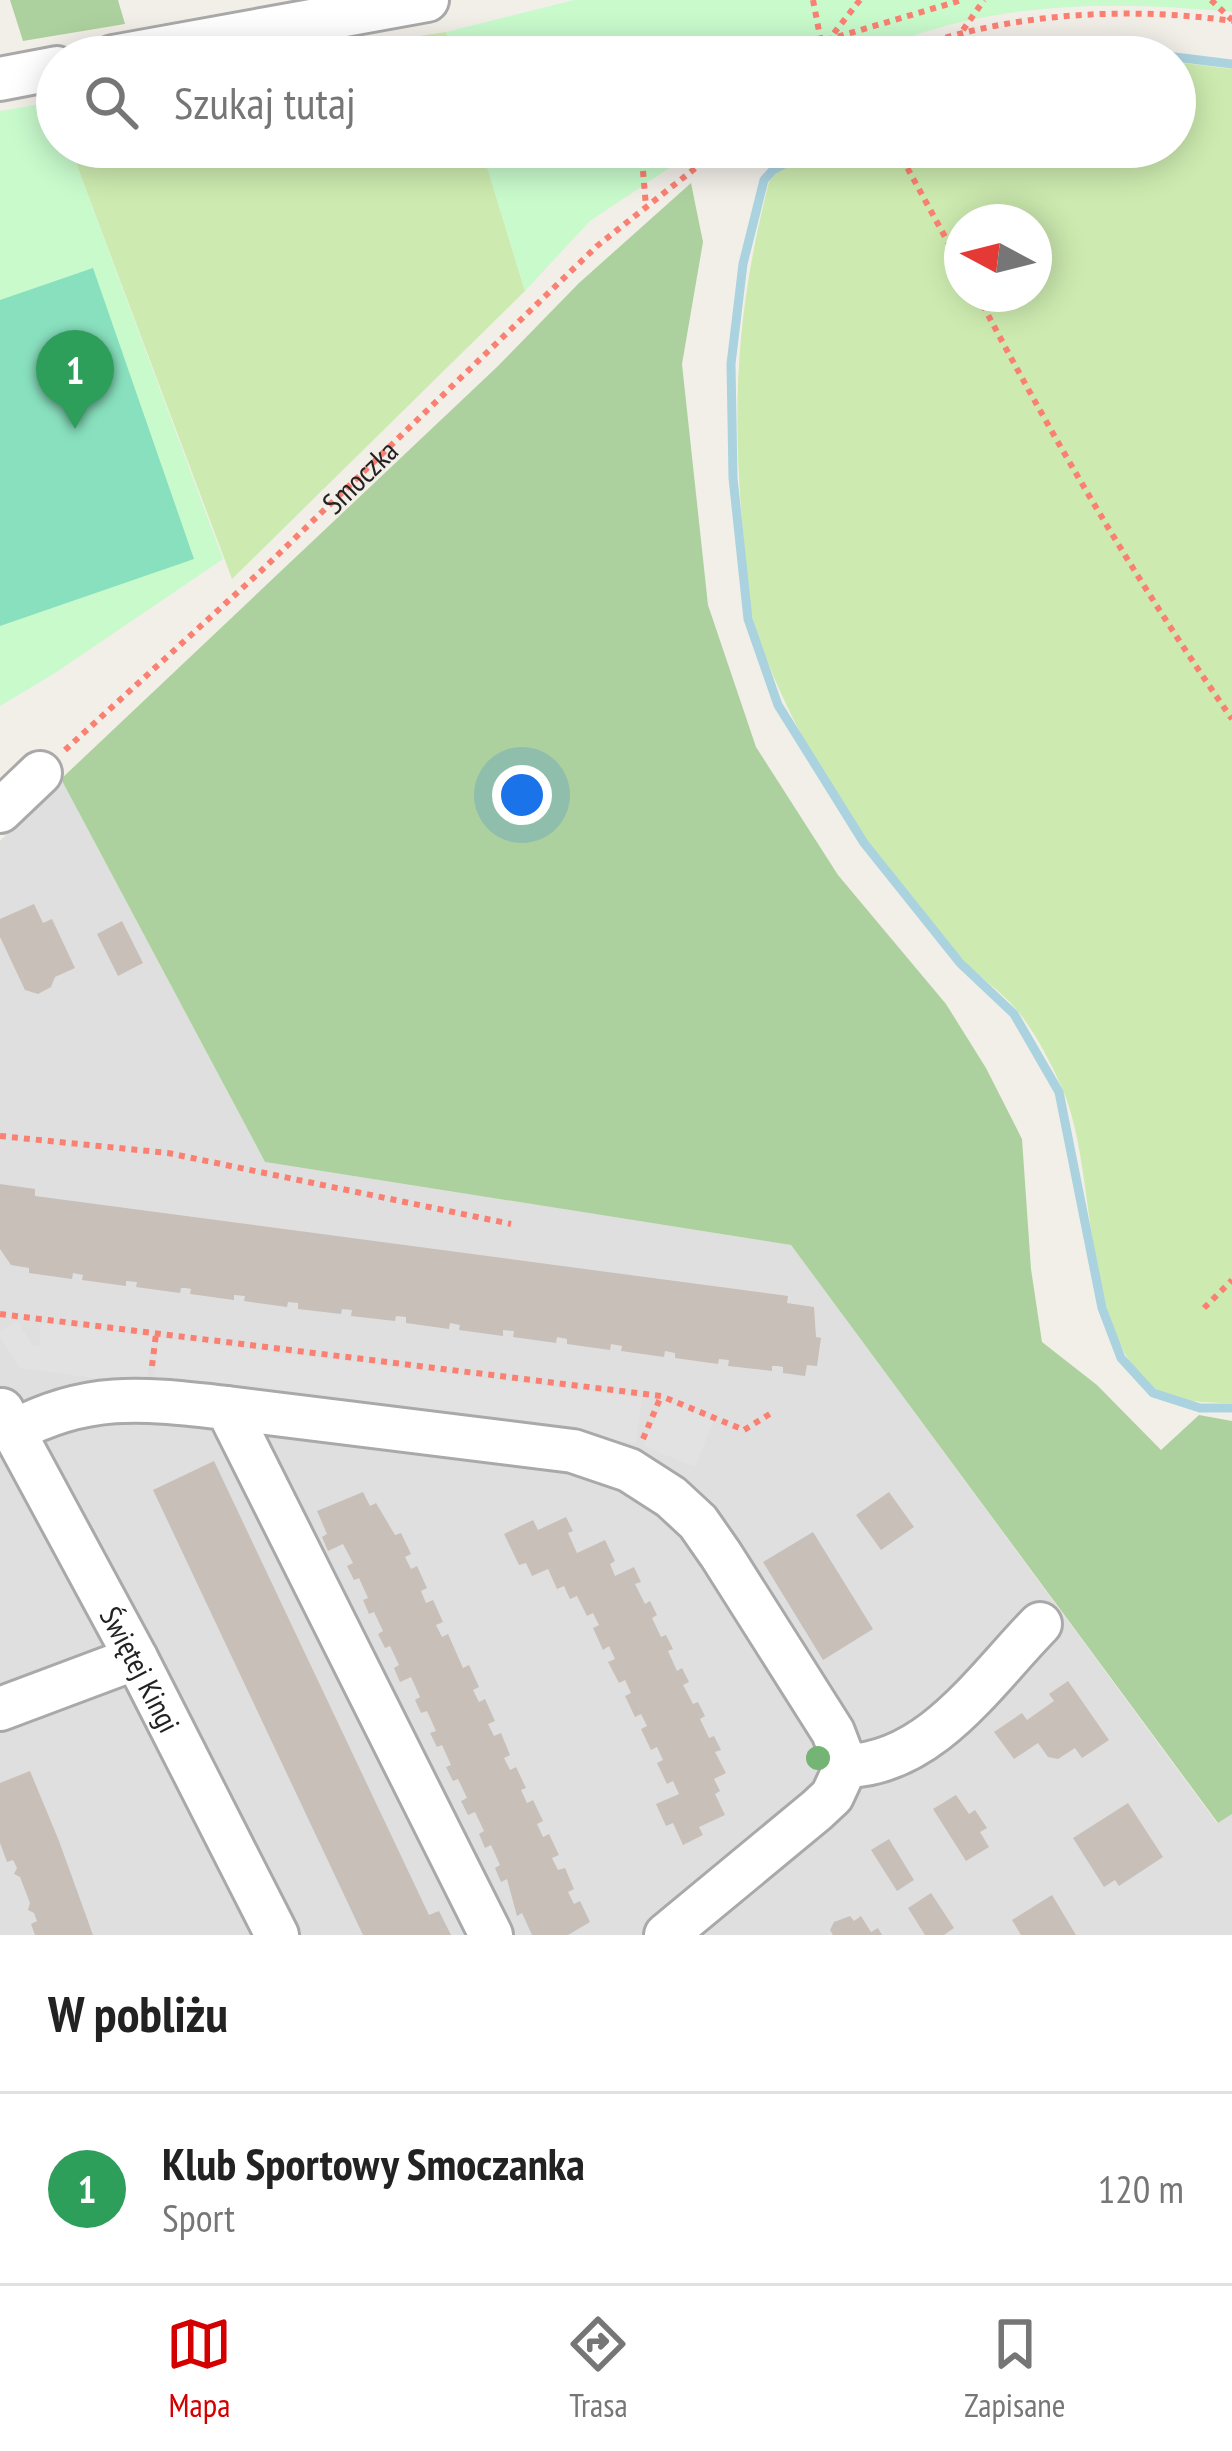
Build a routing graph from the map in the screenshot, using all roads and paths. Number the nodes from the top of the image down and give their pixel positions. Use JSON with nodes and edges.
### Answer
{"nodes":[{"id":1,"x":427,"y":0,"type":"edge"},
{"id":2,"x":813,"y":0,"type":"edge"},
{"id":3,"x":860,"y":0,"type":"edge"},
{"id":4,"x":962,"y":0,"type":"edge"},
{"id":5,"x":984,"y":0,"type":"edge"},
{"id":6,"x":1211,"y":0,"type":"edge"},
{"id":7,"x":1232,"y":21,"type":"edge"},
{"id":8,"x":961,"y":32,"type":"junction"},
{"id":9,"x":831,"y":35,"type":"joint"},
{"id":10,"x":228,"y":36,"type":"edge"},
{"id":11,"x":820,"y":36,"type":"edge"},
{"id":12,"x":949,"y":36,"type":"edge"},
{"id":13,"x":36,"y":72,"type":"edge"},
{"id":14,"x":0,"y":79,"type":"edge"},
{"id":15,"x":643,"y":168,"type":"edge"},
{"id":16,"x":695,"y":168,"type":"edge"},
{"id":17,"x":907,"y":168,"type":"edge"},
{"id":18,"x":646,"y":207,"type":"junction"},
{"id":19,"x":944,"y":235,"type":"edge"},
{"id":20,"x":985,"y":312,"type":"edge"},
{"id":21,"x":1232,"y":718,"type":"edge"},
{"id":22,"x":40,"y":773,"type":"joint"},
{"id":23,"x":0,"y":811,"type":"edge"},
{"id":24,"x":0,"y":1136,"type":"edge"},
{"id":25,"x":511,"y":1224,"type":"dead end"},
{"id":26,"x":1232,"y":1280,"type":"edge"},
{"id":27,"x":1204,"y":1308,"type":"dead end"},
{"id":28,"x":0,"y":1314,"type":"edge"},
{"id":29,"x":661,"y":1396,"type":"junction"},
{"id":30,"x":227,"y":1408,"type":"junction"},
{"id":31,"x":772,"y":1412,"type":"dead end"},
{"id":32,"x":7,"y":1419,"type":"edge"},
{"id":33,"x":629,"y":1470,"type":"junction"},
{"id":34,"x":1040,"y":1624,"type":"dead end"},
{"id":35,"x":136,"y":1658,"type":"junction"},
{"id":36,"x":0,"y":1709,"type":"edge"},
{"id":37,"x":846,"y":1766,"type":"junction"},
{"id":38,"x":277,"y":1935,"type":"edge"},
{"id":39,"x":490,"y":1935,"type":"edge"},
{"id":40,"x":666,"y":1935,"type":"edge"}],
"edges":[{"from":1,"to":10,"type":"street"},
{"from":2,"to":11,"type":"path"},
{"from":3,"to":9,"type":"path"},
{"from":4,"to":9,"type":"path"},
{"from":5,"to":8,"type":"path"},
{"from":6,"to":7,"type":"path"},
{"from":7,"to":8,"type":"path"},
{"from":8,"to":12,"type":"path"},
{"from":13,"to":14,"type":"street"},
{"from":15,"to":18,"type":"path"},
{"from":16,"to":18,"type":"path","name":"Smoczka"},
{"from":17,"to":19,"type":"path"},
{"from":18,"to":22,"type":"path","name":"Smoczka"},
{"from":20,"to":21,"type":"path"},
{"from":22,"to":23,"type":"street"},
{"from":24,"to":25,"type":"path"},
{"from":26,"to":27,"type":"path"},
{"from":28,"to":29,"type":"path"},
{"from":29,"to":31,"type":"path"},
{"from":29,"to":33,"type":"path"},
{"from":30,"to":32,"type":"street"},
{"from":30,"to":33,"type":"street"},
{"from":30,"to":39,"type":"street"},
{"from":32,"to":35,"type":"street","name":"Świętej Kingi"},
{"from":33,"to":37,"type":"street"},
{"from":34,"to":37,"type":"street"},
{"from":35,"to":36,"type":"street"},
{"from":35,"to":38,"type":"street","name":"Świętej Kingi"},
{"from":37,"to":40,"type":"street"}]}
